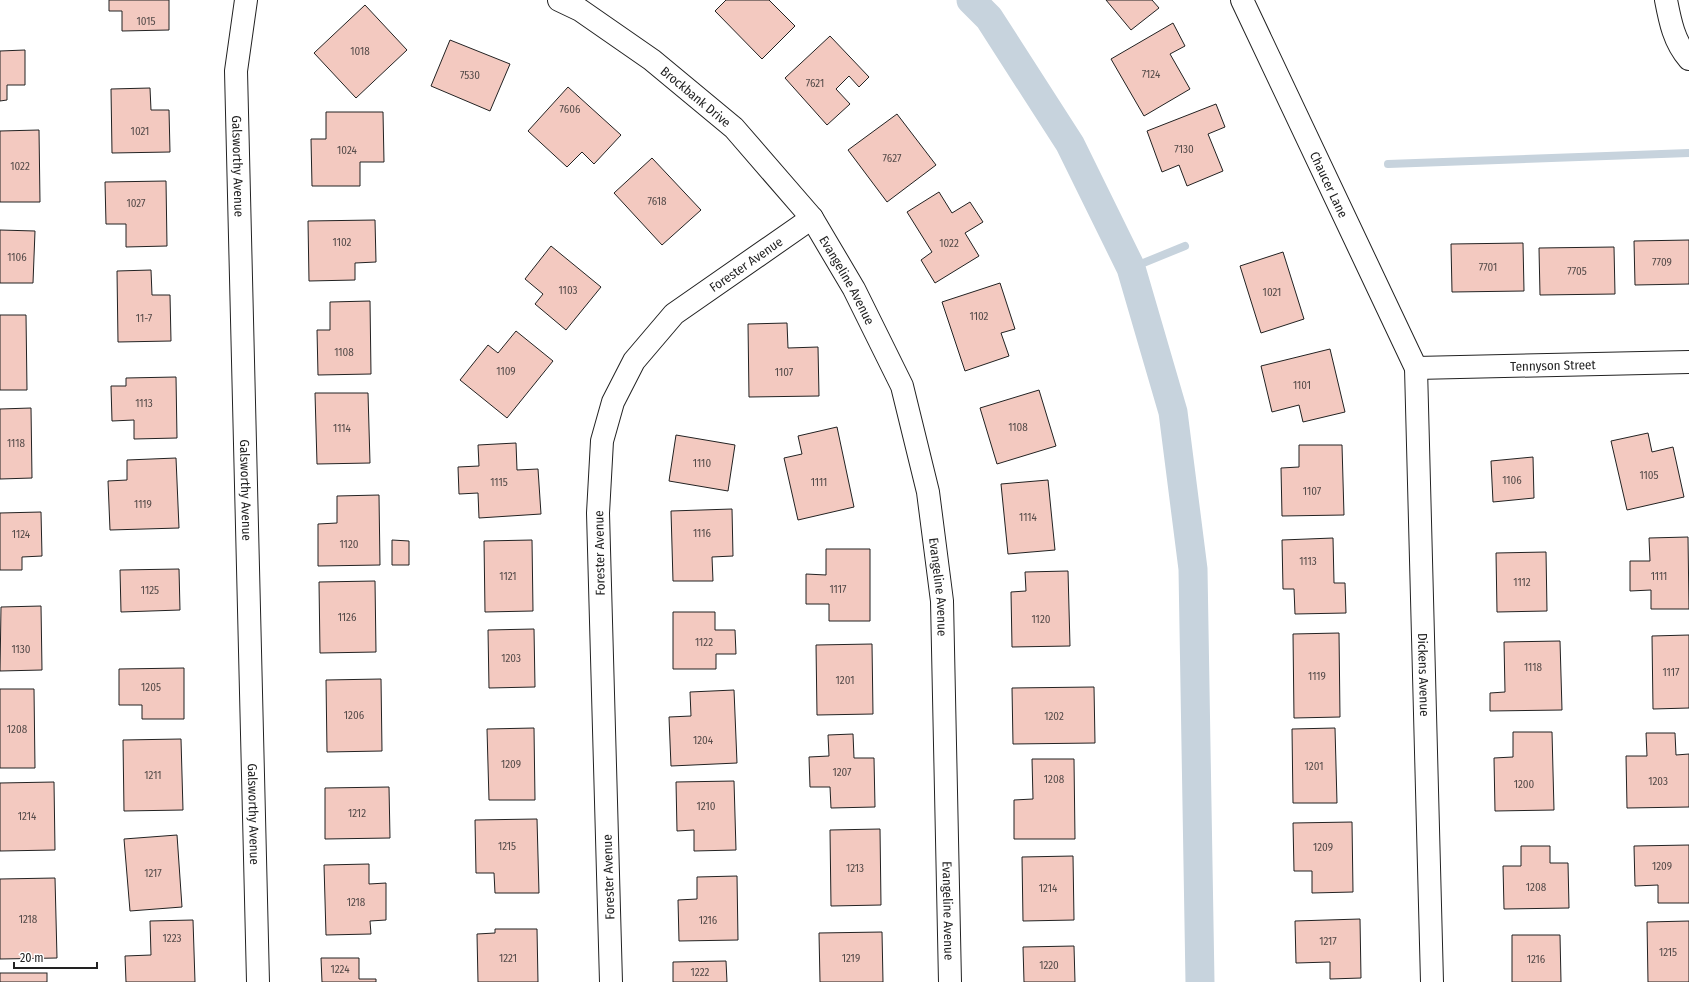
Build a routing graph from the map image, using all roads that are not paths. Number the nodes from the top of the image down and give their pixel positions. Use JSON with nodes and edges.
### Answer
{"nodes":[{"id":1,"x":246,"y":0,"type":"edge"},
{"id":2,"x":559,"y":0,"type":"edge"},
{"id":3,"x":1242,"y":0,"type":"edge"},
{"id":4,"x":1666,"y":0,"type":"edge"},
{"id":5,"x":1689,"y":59,"type":"edge"},
{"id":6,"x":812,"y":218,"type":"junction"},
{"id":7,"x":1689,"y":362,"type":"edge"},
{"id":8,"x":1416,"y":368,"type":"junction"},
{"id":9,"x":258,"y":982,"type":"edge"},
{"id":10,"x":611,"y":982,"type":"edge"},
{"id":11,"x":950,"y":982,"type":"edge"},
{"id":12,"x":1432,"y":982,"type":"edge"}],
"edges":[{"from":1,"to":9,"type":"street","name":"Galsworthy Avenue"},
{"from":2,"to":6,"type":"street","name":"Brockbank Drive"},
{"from":3,"to":8,"type":"street","name":"Chaucer Lane"},
{"from":4,"to":5,"type":"street"},
{"from":6,"to":10,"type":"street","name":"Forester Avenue"},
{"from":6,"to":11,"type":"street","name":"Evangeline Avenue"},
{"from":7,"to":8,"type":"street","name":"Tennyson Street"},
{"from":8,"to":12,"type":"street","name":"Dickens Avenue"}]}
